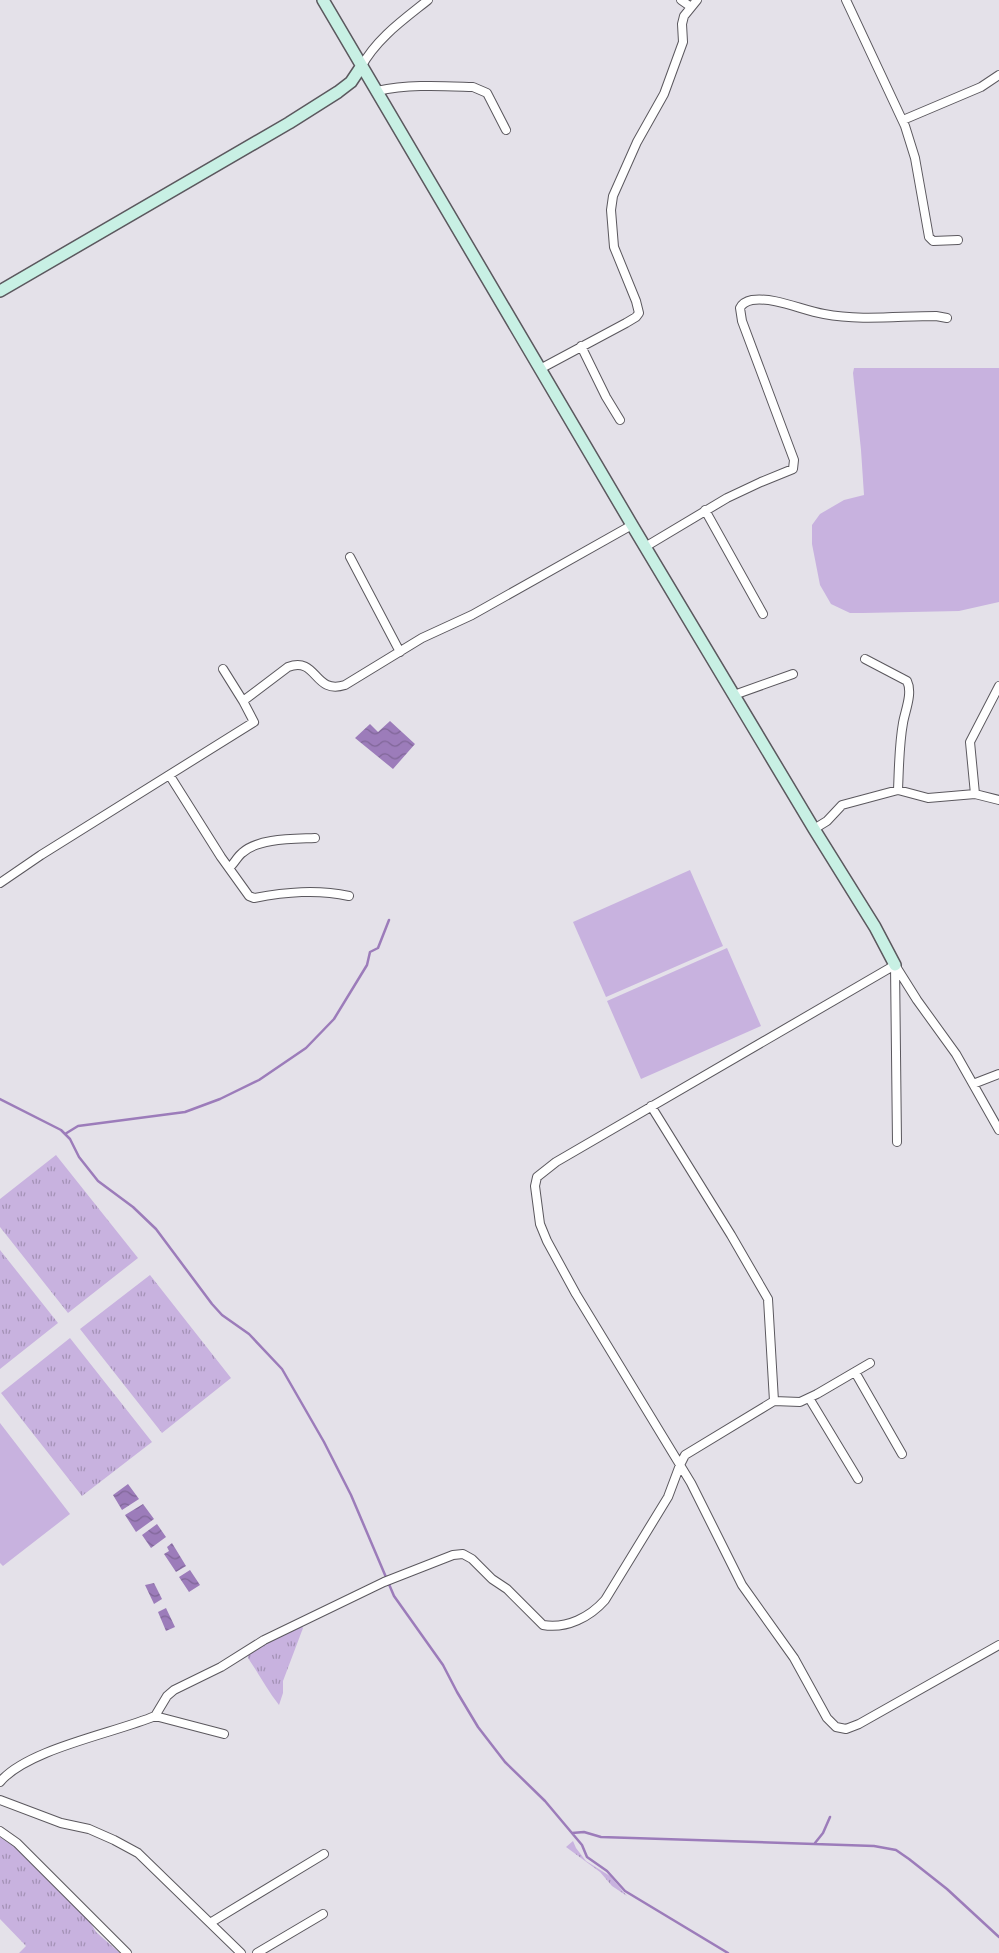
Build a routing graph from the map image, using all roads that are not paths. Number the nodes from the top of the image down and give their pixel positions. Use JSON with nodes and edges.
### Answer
{"nodes":[{"id":1,"x":323,"y":0,"type":"edge"},
{"id":2,"x":428,"y":0,"type":"edge"},
{"id":3,"x":681,"y":0,"type":"edge"},
{"id":4,"x":697,"y":0,"type":"edge"},
{"id":5,"x":846,"y":0,"type":"edge"},
{"id":6,"x":419,"y":4,"type":"edge"},
{"id":7,"x":691,"y":7,"type":"junction"},
{"id":8,"x":362,"y":67,"type":"junction"},
{"id":9,"x":999,"y":75,"type":"edge"},
{"id":10,"x":377,"y":91,"type":"junction"},
{"id":11,"x":903,"y":120,"type":"junction"},
{"id":12,"x":506,"y":130,"type":"dead end"},
{"id":13,"x":958,"y":240,"type":"dead end"},
{"id":14,"x":0,"y":291,"type":"edge"},
{"id":15,"x":947,"y":318,"type":"dead end"},
{"id":16,"x":581,"y":346,"type":"junction"},
{"id":17,"x":540,"y":369,"type":"junction"},
{"id":18,"x":620,"y":420,"type":"dead end"},
{"id":19,"x":705,"y":510,"type":"junction"},
{"id":20,"x":632,"y":524,"type":"junction"},
{"id":21,"x":646,"y":547,"type":"junction"},
{"id":22,"x":350,"y":557,"type":"dead end"},
{"id":23,"x":763,"y":614,"type":"dead end"},
{"id":24,"x":400,"y":652,"type":"junction"},
{"id":25,"x":866,"y":660,"type":"dead end"},
{"id":26,"x":223,"y":669,"type":"dead end"},
{"id":27,"x":793,"y":674,"type":"dead end"},
{"id":28,"x":999,"y":686,"type":"edge"},
{"id":29,"x":734,"y":695,"type":"junction"},
{"id":30,"x":243,"y":701,"type":"junction"},
{"id":31,"x":170,"y":776,"type":"junction"},
{"id":32,"x":898,"y":790,"type":"junction"},
{"id":33,"x":975,"y":794,"type":"junction"},
{"id":34,"x":999,"y":800,"type":"edge"},
{"id":35,"x":814,"y":829,"type":"junction"},
{"id":36,"x":315,"y":838,"type":"dead end"},
{"id":37,"x":229,"y":868,"type":"junction"},
{"id":38,"x":0,"y":883,"type":"edge"},
{"id":39,"x":349,"y":896,"type":"dead end"},
{"id":40,"x":895,"y":965,"type":"junction"},
{"id":41,"x":999,"y":1074,"type":"edge"},
{"id":42,"x":973,"y":1084,"type":"junction"},
{"id":43,"x":651,"y":1106,"type":"junction"},
{"id":44,"x":999,"y":1130,"type":"edge"},
{"id":45,"x":897,"y":1142,"type":"dead end"},
{"id":46,"x":870,"y":1363,"type":"dead end"},
{"id":47,"x":855,"y":1372,"type":"junction"},
{"id":48,"x":809,"y":1398,"type":"junction"},
{"id":49,"x":774,"y":1401,"type":"junction"},
{"id":50,"x":902,"y":1454,"type":"dead end"},
{"id":51,"x":680,"y":1465,"type":"junction"},
{"id":52,"x":858,"y":1479,"type":"dead end"},
{"id":53,"x":999,"y":1645,"type":"edge"},
{"id":54,"x":156,"y":1716,"type":"junction"},
{"id":55,"x":224,"y":1734,"type":"dead end"},
{"id":56,"x":0,"y":1782,"type":"edge"},
{"id":57,"x":0,"y":1800,"type":"edge"},
{"id":58,"x":0,"y":1831,"type":"edge"},
{"id":59,"x":324,"y":1854,"type":"dead end"},
{"id":60,"x":323,"y":1914,"type":"dead end"},
{"id":61,"x":210,"y":1923,"type":"junction"},
{"id":62,"x":127,"y":1953,"type":"edge"},
{"id":63,"x":240,"y":1953,"type":"edge"},
{"id":64,"x":257,"y":1953,"type":"edge"}],
"edges":[{"from":1,"to":8,"type":"street"},
{"from":2,"to":6,"type":"street"},
{"from":3,"to":7,"type":"street"},
{"from":4,"to":7,"type":"street"},
{"from":5,"to":11,"type":"street"},
{"from":6,"to":8,"type":"street"},
{"from":7,"to":16,"type":"street"},
{"from":8,"to":10,"type":"street"},
{"from":8,"to":14,"type":"street"},
{"from":9,"to":11,"type":"street"},
{"from":10,"to":12,"type":"street"},
{"from":10,"to":17,"type":"street"},
{"from":11,"to":13,"type":"street"},
{"from":15,"to":19,"type":"street"},
{"from":16,"to":17,"type":"street"},
{"from":16,"to":18,"type":"street"},
{"from":17,"to":20,"type":"street"},
{"from":19,"to":21,"type":"street"},
{"from":19,"to":23,"type":"street"},
{"from":20,"to":21,"type":"street"},
{"from":20,"to":24,"type":"street"},
{"from":21,"to":29,"type":"street"},
{"from":22,"to":24,"type":"street"},
{"from":24,"to":30,"type":"street"},
{"from":25,"to":32,"type":"street"},
{"from":26,"to":30,"type":"street"},
{"from":27,"to":29,"type":"street"},
{"from":28,"to":33,"type":"street"},
{"from":29,"to":35,"type":"street"},
{"from":30,"to":31,"type":"street"},
{"from":31,"to":37,"type":"street"},
{"from":31,"to":38,"type":"street"},
{"from":32,"to":33,"type":"street"},
{"from":32,"to":35,"type":"street"},
{"from":33,"to":34,"type":"street"},
{"from":35,"to":40,"type":"street"},
{"from":36,"to":37,"type":"street"},
{"from":37,"to":39,"type":"street"},
{"from":40,"to":42,"type":"street"},
{"from":40,"to":43,"type":"street"},
{"from":40,"to":45,"type":"street"},
{"from":41,"to":42,"type":"street"},
{"from":42,"to":44,"type":"street"},
{"from":43,"to":49,"type":"street"},
{"from":43,"to":51,"type":"street"},
{"from":46,"to":47,"type":"street"},
{"from":47,"to":48,"type":"street"},
{"from":47,"to":50,"type":"street"},
{"from":48,"to":49,"type":"street"},
{"from":48,"to":52,"type":"street"},
{"from":49,"to":51,"type":"street"},
{"from":51,"to":53,"type":"street"},
{"from":51,"to":54,"type":"street"},
{"from":54,"to":55,"type":"street"},
{"from":54,"to":56,"type":"street"},
{"from":57,"to":61,"type":"street"},
{"from":58,"to":62,"type":"street"},
{"from":59,"to":61,"type":"street"},
{"from":60,"to":64,"type":"street"},
{"from":61,"to":63,"type":"street"}]}
